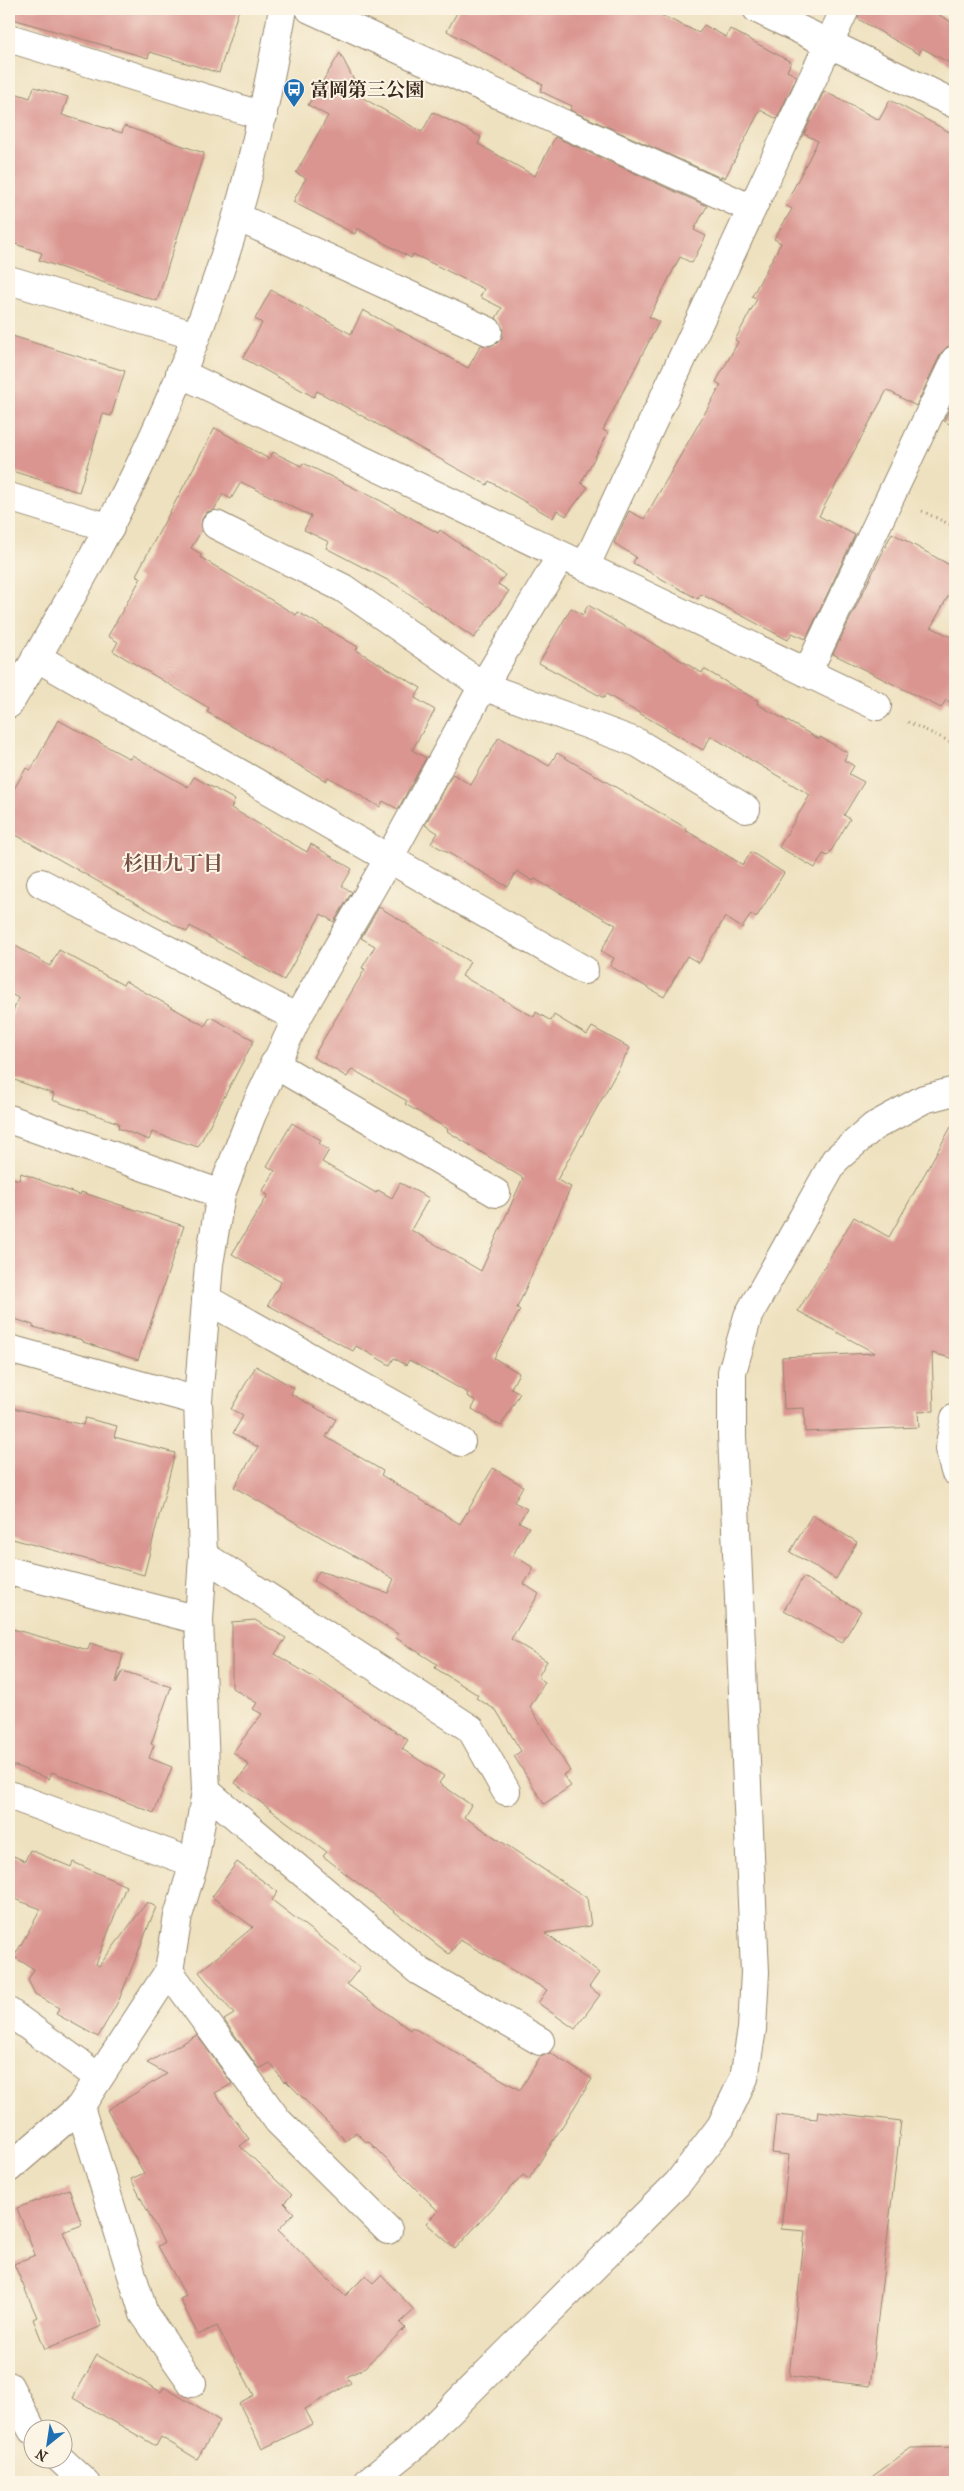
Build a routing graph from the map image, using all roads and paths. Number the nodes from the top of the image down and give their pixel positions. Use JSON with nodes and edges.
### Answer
{"nodes":[{"id":1,"x":283,"y":9,"type":"edge"},
{"id":2,"x":310,"y":9,"type":"edge"},
{"id":3,"x":757,"y":9,"type":"edge"},
{"id":4,"x":845,"y":9,"type":"edge"},
{"id":5,"x":9,"y":38,"type":"edge"},
{"id":6,"x":829,"y":43,"type":"junction"},
{"id":7,"x":955,"y":104,"type":"edge"},
{"id":8,"x":262,"y":116,"type":"junction"},
{"id":9,"x":752,"y":209,"type":"junction"},
{"id":10,"x":237,"y":217,"type":"junction"},
{"id":11,"x":9,"y":280,"type":"edge"},
{"id":12,"x":488,"y":331,"type":"dead end"},
{"id":13,"x":196,"y":336,"type":"junction"},
{"id":14,"x":955,"y":360,"type":"edge"},
{"id":15,"x":180,"y":374,"type":"junction"},
{"id":16,"x":9,"y":497,"type":"edge"},
{"id":17,"x":901,"y":501,"type":"junction"},
{"id":18,"x":216,"y":526,"type":"dead end"},
{"id":19,"x":955,"y":527,"type":"edge"},
{"id":20,"x":110,"y":528,"type":"junction"},
{"id":21,"x":573,"y":562,"type":"junction"},
{"id":22,"x":36,"y":657,"type":"junction"},
{"id":23,"x":807,"y":672,"type":"junction"},
{"id":24,"x":484,"y":686,"type":"junction"},
{"id":25,"x":11,"y":697,"type":"edge"},
{"id":26,"x":877,"y":706,"type":"joint"},
{"id":27,"x":955,"y":744,"type":"edge"},
{"id":28,"x":746,"y":809,"type":"dead end"},
{"id":29,"x":389,"y":858,"type":"junction"},
{"id":30,"x":41,"y":883,"type":"dead end"},
{"id":31,"x":584,"y":970,"type":"dead end"},
{"id":32,"x":297,"y":1018,"type":"junction"},
{"id":33,"x":274,"y":1064,"type":"junction"},
{"id":34,"x":955,"y":1091,"type":"edge"},
{"id":35,"x":9,"y":1119,"type":"edge"},
{"id":36,"x":496,"y":1193,"type":"dead end"},
{"id":37,"x":220,"y":1194,"type":"junction"},
{"id":38,"x":206,"y":1299,"type":"junction"},
{"id":39,"x":9,"y":1349,"type":"edge"},
{"id":40,"x":198,"y":1401,"type":"junction"},
{"id":41,"x":955,"y":1418,"type":"edge"},
{"id":42,"x":461,"y":1442,"type":"dead end"},
{"id":43,"x":955,"y":1471,"type":"edge"},
{"id":44,"x":203,"y":1555,"type":"junction"},
{"id":45,"x":9,"y":1571,"type":"edge"},
{"id":46,"x":199,"y":1620,"type":"junction"},
{"id":47,"x":206,"y":1791,"type":"junction"},
{"id":48,"x":506,"y":1791,"type":"dead end"},
{"id":49,"x":9,"y":1795,"type":"edge"},
{"id":50,"x":194,"y":1863,"type":"junction"},
{"id":51,"x":169,"y":1971,"type":"junction"},
{"id":52,"x":9,"y":2012,"type":"edge"},
{"id":53,"x":540,"y":2041,"type":"dead end"},
{"id":54,"x":98,"y":2077,"type":"junction"},
{"id":55,"x":80,"y":2107,"type":"junction"},
{"id":56,"x":9,"y":2168,"type":"edge"},
{"id":57,"x":388,"y":2230,"type":"dead end"},
{"id":58,"x":192,"y":2383,"type":"dead end"},
{"id":59,"x":9,"y":2386,"type":"edge"},
{"id":60,"x":26,"y":2418,"type":"edge"},
{"id":61,"x":70,"y":2468,"type":"edge"},
{"id":62,"x":85,"y":2482,"type":"edge"},
{"id":63,"x":368,"y":2482,"type":"edge"}],
"edges":[{"from":1,"to":8,"type":"street"},
{"from":2,"to":9,"type":"street"},
{"from":3,"to":6,"type":"street"},
{"from":4,"to":6,"type":"street"},
{"from":5,"to":8,"type":"street"},
{"from":6,"to":7,"type":"street"},
{"from":6,"to":9,"type":"street"},
{"from":8,"to":10,"type":"street"},
{"from":9,"to":21,"type":"street"},
{"from":10,"to":12,"type":"street"},
{"from":10,"to":13,"type":"street"},
{"from":11,"to":13,"type":"street"},
{"from":13,"to":15,"type":"street"},
{"from":14,"to":17,"type":"street"},
{"from":15,"to":20,"type":"street"},
{"from":15,"to":21,"type":"street"},
{"from":16,"to":20,"type":"street"},
{"from":17,"to":19,"type":"path"},
{"from":17,"to":23,"type":"street"},
{"from":18,"to":24,"type":"street"},
{"from":20,"to":22,"type":"street"},
{"from":21,"to":23,"type":"street"},
{"from":21,"to":24,"type":"street"},
{"from":22,"to":25,"type":"street"},
{"from":22,"to":29,"type":"street"},
{"from":23,"to":26,"type":"street"},
{"from":24,"to":28,"type":"street"},
{"from":24,"to":29,"type":"street"},
{"from":26,"to":27,"type":"path"},
{"from":29,"to":31,"type":"street"},
{"from":29,"to":32,"type":"street"},
{"from":30,"to":32,"type":"street"},
{"from":32,"to":33,"type":"street"},
{"from":33,"to":36,"type":"street"},
{"from":33,"to":37,"type":"street"},
{"from":34,"to":63,"type":"street"},
{"from":35,"to":37,"type":"street"},
{"from":37,"to":38,"type":"street"},
{"from":38,"to":40,"type":"street"},
{"from":38,"to":42,"type":"street"},
{"from":39,"to":40,"type":"street"},
{"from":40,"to":44,"type":"street"},
{"from":41,"to":43,"type":"street"},
{"from":44,"to":46,"type":"street"},
{"from":44,"to":48,"type":"street"},
{"from":45,"to":46,"type":"street"},
{"from":46,"to":47,"type":"street"},
{"from":47,"to":50,"type":"street"},
{"from":47,"to":53,"type":"street"},
{"from":49,"to":50,"type":"street"},
{"from":50,"to":51,"type":"street"},
{"from":51,"to":54,"type":"street"},
{"from":51,"to":57,"type":"street"},
{"from":52,"to":54,"type":"street"},
{"from":54,"to":55,"type":"street"},
{"from":55,"to":56,"type":"street"},
{"from":55,"to":58,"type":"street"},
{"from":59,"to":60,"type":"street"},
{"from":61,"to":62,"type":"street"}]}
